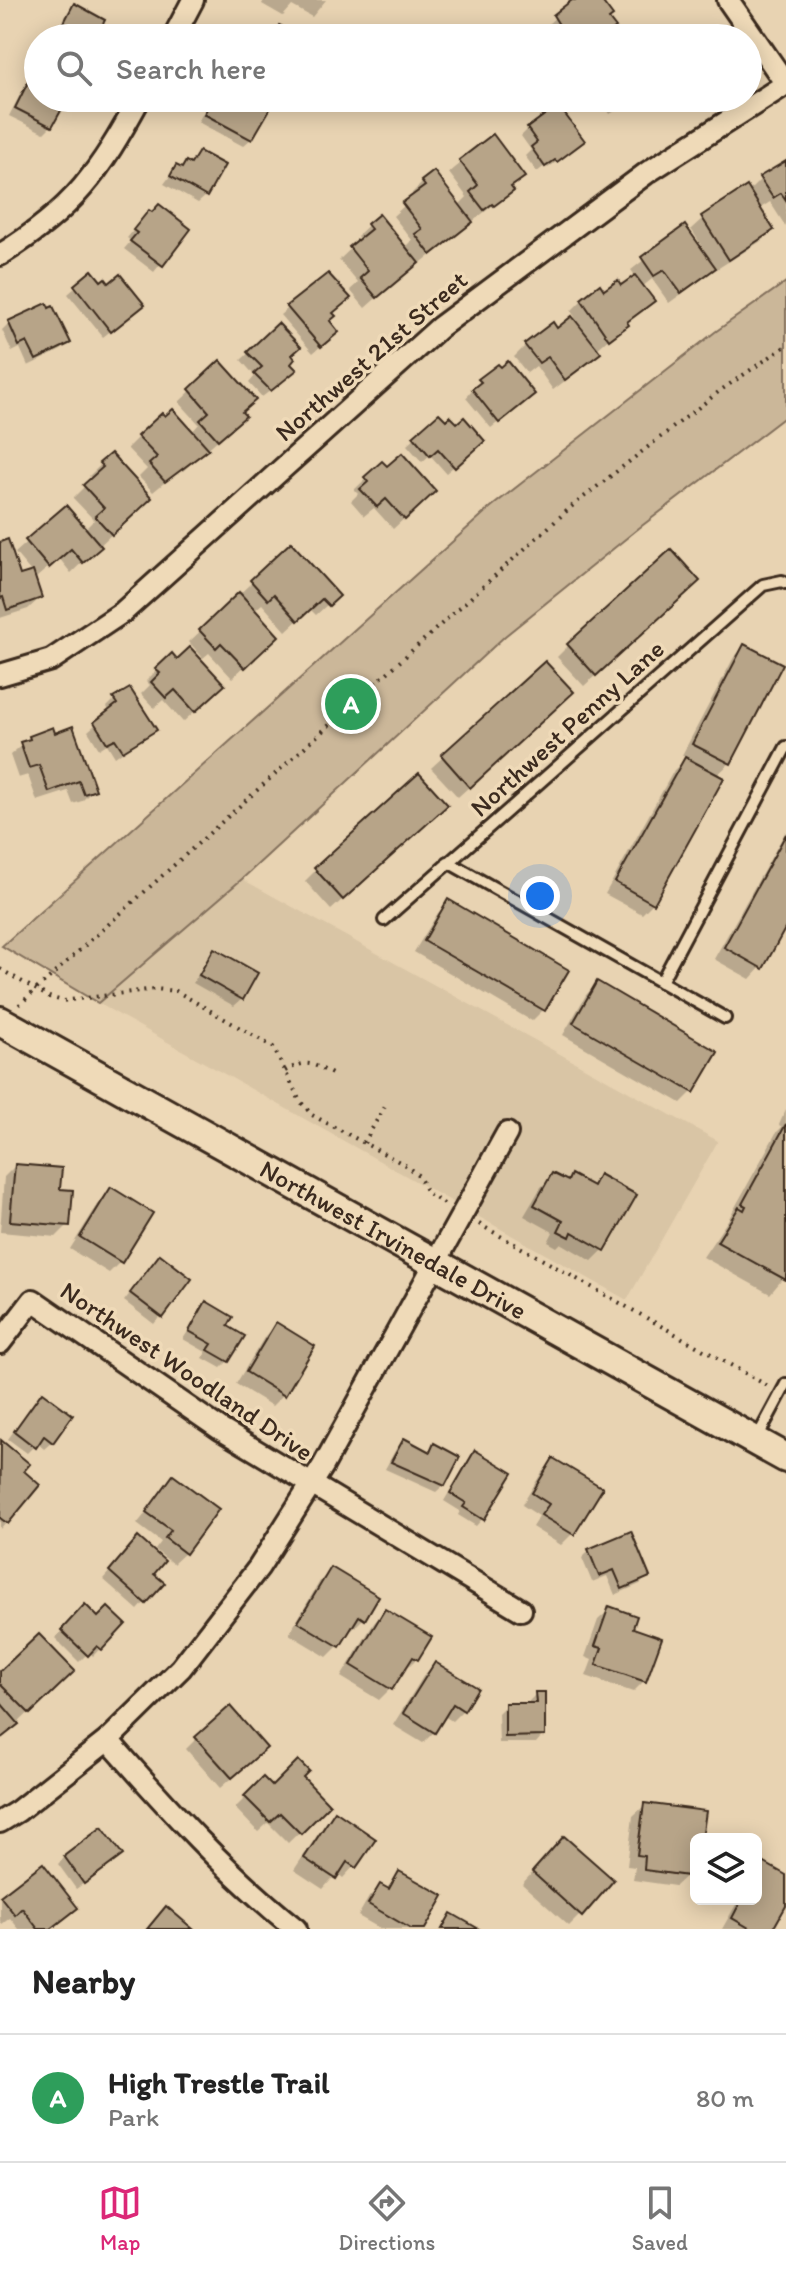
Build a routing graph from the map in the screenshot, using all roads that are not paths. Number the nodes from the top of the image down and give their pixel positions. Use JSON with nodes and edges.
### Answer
{"nodes":[{"id":1,"x":193,"y":0,"type":"edge"},
{"id":2,"x":728,"y":0,"type":"edge"},
{"id":3,"x":180,"y":24,"type":"edge"},
{"id":4,"x":745,"y":24,"type":"edge"},
{"id":5,"x":762,"y":49,"type":"edge"},
{"id":6,"x":786,"y":84,"type":"edge"},
{"id":7,"x":762,"y":99,"type":"edge"},
{"id":8,"x":132,"y":112,"type":"edge"},
{"id":9,"x":742,"y":112,"type":"edge"},
{"id":10,"x":0,"y":255,"type":"edge"},
{"id":11,"x":786,"y":583,"type":"edge"},
{"id":12,"x":0,"y":675,"type":"edge"},
{"id":13,"x":786,"y":747,"type":"edge"},
{"id":14,"x":448,"y":862,"type":"junction"},
{"id":15,"x":384,"y":920,"type":"dead end"},
{"id":16,"x":661,"y":982,"type":"junction"},
{"id":17,"x":7,"y":1017,"type":"edge"},
{"id":18,"x":725,"y":1018,"type":"dead end"},
{"id":19,"x":507,"y":1133,"type":"dead end"},
{"id":20,"x":434,"y":1262,"type":"junction"},
{"id":21,"x":0,"y":1343,"type":"edge"},
{"id":22,"x":784,"y":1388,"type":"edge"},
{"id":23,"x":756,"y":1441,"type":"junction"},
{"id":24,"x":786,"y":1458,"type":"edge"},
{"id":25,"x":312,"y":1485,"type":"junction"},
{"id":26,"x":521,"y":1610,"type":"dead end"},
{"id":27,"x":108,"y":1740,"type":"junction"},
{"id":28,"x":0,"y":1822,"type":"edge"},
{"id":29,"x":296,"y":1929,"type":"edge"}],
"edges":[{"from":1,"to":3,"type":"street"},
{"from":2,"to":4,"type":"street"},
{"from":5,"to":6,"type":"street"},
{"from":6,"to":7,"type":"street","name":"Northwest 21st Street"},
{"from":8,"to":10,"type":"street"},
{"from":9,"to":12,"type":"street","name":"Northwest 21st Street"},
{"from":11,"to":14,"type":"lane","name":"Northwest Penny Lane"},
{"from":13,"to":16,"type":"lane"},
{"from":14,"to":15,"type":"lane","name":"Northwest Penny Lane"},
{"from":14,"to":16,"type":"lane"},
{"from":16,"to":18,"type":"lane"},
{"from":17,"to":20,"type":"main road","name":"Northwest Irvinedale Drive"},
{"from":19,"to":20,"type":"street"},
{"from":20,"to":23,"type":"main road","name":"Northwest Irvinedale Drive"},
{"from":20,"to":25,"type":"street"},
{"from":21,"to":25,"type":"street","name":"Northwest Woodland Drive"},
{"from":22,"to":23,"type":"lane"},
{"from":23,"to":24,"type":"main road","name":"Northwest Irvinedale Drive"},
{"from":25,"to":26,"type":"street","name":"Northwest Woodland Drive"},
{"from":25,"to":27,"type":"street"},
{"from":27,"to":28,"type":"street"},
{"from":27,"to":29,"type":"street"}]}
